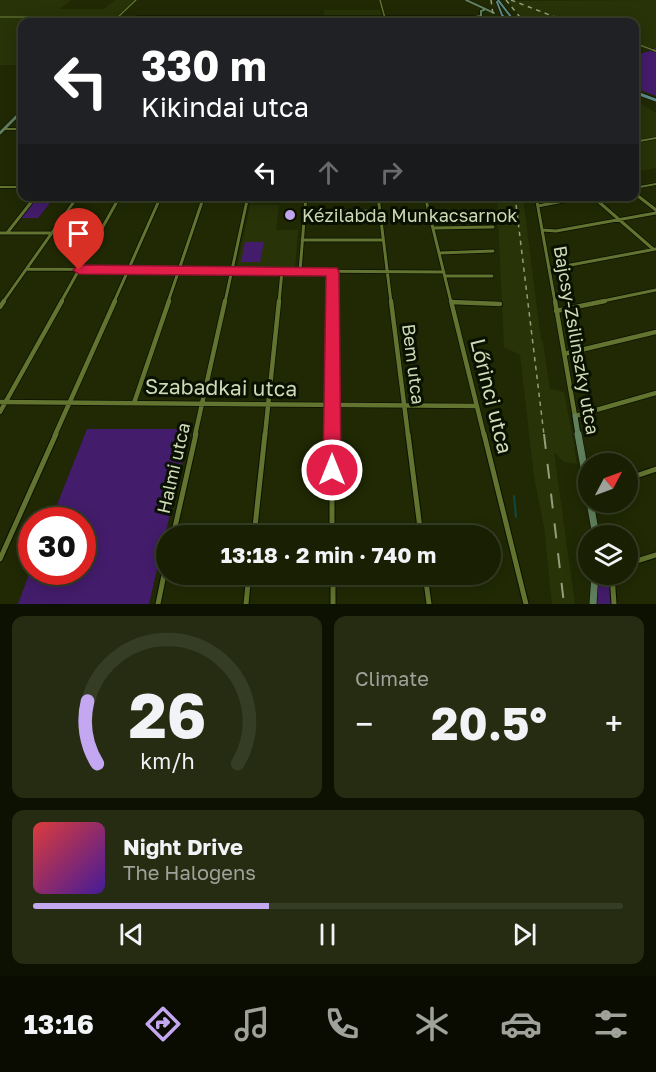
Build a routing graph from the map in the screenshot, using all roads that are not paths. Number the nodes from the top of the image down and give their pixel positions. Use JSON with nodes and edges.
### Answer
{"nodes":[{"id":1,"x":136,"y":0,"type":"edge"},
{"id":2,"x":380,"y":0,"type":"edge"},
{"id":3,"x":466,"y":0,"type":"edge"},
{"id":4,"x":497,"y":0,"type":"edge"},
{"id":5,"x":484,"y":10,"type":"junction"},
{"id":6,"x":499,"y":10,"type":"junction"},
{"id":7,"x":494,"y":13,"type":"junction"},
{"id":8,"x":119,"y":16,"type":"junction"},
{"id":9,"x":503,"y":16,"type":"junction"},
{"id":10,"x":0,"y":17,"type":"edge"},
{"id":11,"x":152,"y":17,"type":"joint"},
{"id":12,"x":385,"y":17,"type":"junction"},
{"id":13,"x":122,"y":18,"type":"edge"},
{"id":14,"x":138,"y":18,"type":"edge"},
{"id":15,"x":506,"y":18,"type":"edge"},
{"id":16,"x":509,"y":18,"type":"edge"},
{"id":17,"x":639,"y":46,"type":"edge"},
{"id":18,"x":656,"y":51,"type":"edge"},
{"id":19,"x":639,"y":93,"type":"edge"},
{"id":20,"x":656,"y":99,"type":"edge"},
{"id":21,"x":18,"y":115,"type":"edge"},
{"id":22,"x":4,"y":129,"type":"junction"},
{"id":23,"x":18,"y":129,"type":"edge"},
{"id":24,"x":0,"y":133,"type":"edge"},
{"id":25,"x":656,"y":138,"type":"edge"},
{"id":26,"x":639,"y":141,"type":"edge"},
{"id":27,"x":656,"y":184,"type":"edge"},
{"id":28,"x":0,"y":187,"type":"edge"},
{"id":29,"x":18,"y":187,"type":"edge"},
{"id":30,"x":639,"y":187,"type":"edge"},
{"id":31,"x":639,"y":197,"type":"edge"},
{"id":32,"x":32,"y":201,"type":"edge"},
{"id":33,"x":74,"y":201,"type":"edge"},
{"id":34,"x":117,"y":201,"type":"edge"},
{"id":35,"x":159,"y":201,"type":"edge"},
{"id":36,"x":202,"y":201,"type":"edge"},
{"id":37,"x":247,"y":201,"type":"edge"},
{"id":38,"x":305,"y":201,"type":"edge"},
{"id":39,"x":379,"y":201,"type":"edge"},
{"id":40,"x":426,"y":201,"type":"edge"},
{"id":41,"x":537,"y":201,"type":"edge"},
{"id":42,"x":564,"y":201,"type":"edge"},
{"id":43,"x":597,"y":201,"type":"edge"},
{"id":44,"x":538,"y":206,"type":"junction"},
{"id":45,"x":304,"y":211,"type":"junction"},
{"id":46,"x":380,"y":211,"type":"junction"},
{"id":47,"x":656,"y":211,"type":"edge"},
{"id":48,"x":619,"y":220,"type":"junction"},
{"id":49,"x":493,"y":227,"type":"dead end"},
{"id":50,"x":433,"y":228,"type":"junction"},
{"id":51,"x":542,"y":230,"type":"junction"},
{"id":52,"x":0,"y":233,"type":"edge"},
{"id":53,"x":7,"y":233,"type":"junction"},
{"id":54,"x":52,"y":233,"type":"junction"},
{"id":55,"x":302,"y":240,"type":"junction"},
{"id":56,"x":383,"y":240,"type":"junction"},
{"id":57,"x":655,"y":250,"type":"edge"},
{"id":58,"x":493,"y":251,"type":"dead end"},
{"id":59,"x":439,"y":253,"type":"junction"},
{"id":60,"x":27,"y":269,"type":"junction"},
{"id":61,"x":549,"y":269,"type":"junction"},
{"id":62,"x":79,"y":270,"type":"junction"},
{"id":63,"x":129,"y":270,"type":"junction"},
{"id":64,"x":179,"y":271,"type":"junction"},
{"id":65,"x":232,"y":271,"type":"junction"},
{"id":66,"x":282,"y":271,"type":"junction"},
{"id":67,"x":300,"y":271,"type":"junction"},
{"id":68,"x":332,"y":272,"type":"junction"},
{"id":69,"x":388,"y":272,"type":"junction"},
{"id":70,"x":445,"y":274,"type":"junction"},
{"id":71,"x":492,"y":276,"type":"dead end"},
{"id":72,"x":656,"y":290,"type":"edge"},
{"id":73,"x":451,"y":302,"type":"junction"},
{"id":74,"x":500,"y":304,"type":"dead end"},
{"id":75,"x":0,"y":307,"type":"edge"},
{"id":76,"x":556,"y":311,"type":"junction"},
{"id":77,"x":656,"y":333,"type":"edge"},
{"id":78,"x":564,"y":354,"type":"junction"},
{"id":79,"x":656,"y":393,"type":"edge"},
{"id":80,"x":3,"y":402,"type":"edge"},
{"id":81,"x":70,"y":402,"type":"junction"},
{"id":82,"x":134,"y":403,"type":"junction"},
{"id":83,"x":202,"y":404,"type":"junction"},
{"id":84,"x":268,"y":404,"type":"junction"},
{"id":85,"x":332,"y":405,"type":"junction"},
{"id":86,"x":404,"y":405,"type":"junction"},
{"id":87,"x":477,"y":406,"type":"junction"},
{"id":88,"x":0,"y":412,"type":"edge"},
{"id":89,"x":575,"y":416,"type":"junction"},
{"id":90,"x":582,"y":453,"type":"edge"},
{"id":91,"x":656,"y":470,"type":"edge"},
{"id":92,"x":638,"y":475,"type":"edge"},
{"id":93,"x":175,"y":525,"type":"edge"},
{"id":94,"x":255,"y":525,"type":"edge"},
{"id":95,"x":333,"y":525,"type":"edge"},
{"id":96,"x":419,"y":525,"type":"edge"},
{"id":97,"x":656,"y":555,"type":"edge"},
{"id":98,"x":0,"y":559,"type":"edge"},
{"id":99,"x":638,"y":561,"type":"edge"},
{"id":100,"x":162,"y":585,"type":"edge"},
{"id":101,"x":248,"y":585,"type":"edge"},
{"id":102,"x":333,"y":585,"type":"edge"},
{"id":103,"x":426,"y":585,"type":"edge"},
{"id":104,"x":595,"y":585,"type":"edge"},
{"id":105,"x":613,"y":585,"type":"edge"},
{"id":106,"x":158,"y":604,"type":"edge"},
{"id":107,"x":246,"y":604,"type":"edge"},
{"id":108,"x":333,"y":604,"type":"edge"},
{"id":109,"x":429,"y":604,"type":"edge"},
{"id":110,"x":526,"y":604,"type":"edge"},
{"id":111,"x":593,"y":604,"type":"edge"},
{"id":112,"x":614,"y":604,"type":"edge"}],
"edges":[{"from":1,"to":8,"type":"street"},
{"from":2,"to":12,"type":"street"},
{"from":3,"to":5,"type":"street"},
{"from":4,"to":6,"type":"main road"},
{"from":4,"to":16,"type":"main road"},
{"from":5,"to":7,"type":"street"},
{"from":5,"to":12,"type":"street"},
{"from":6,"to":7,"type":"main road"},
{"from":6,"to":9,"type":"main road"},
{"from":7,"to":9,"type":"main road"},
{"from":8,"to":10,"type":"street"},
{"from":8,"to":13,"type":"street"},
{"from":9,"to":15,"type":"main road"},
{"from":11,"to":12,"type":"street"},
{"from":11,"to":14,"type":"street"},
{"from":17,"to":18,"type":"street"},
{"from":19,"to":20,"type":"main road"},
{"from":21,"to":22,"type":"street"},
{"from":22,"to":23,"type":"street"},
{"from":22,"to":24,"type":"street"},
{"from":25,"to":26,"type":"street"},
{"from":27,"to":30,"type":"street"},
{"from":28,"to":29,"type":"street"},
{"from":31,"to":47,"type":"street"},
{"from":32,"to":53,"type":"street"},
{"from":33,"to":54,"type":"street"},
{"from":34,"to":62,"type":"street"},
{"from":35,"to":63,"type":"street"},
{"from":36,"to":64,"type":"street"},
{"from":37,"to":65,"type":"street","name":"Halmi utca"},
{"from":38,"to":45,"type":"street"},
{"from":39,"to":46,"type":"street","name":"Bem utca"},
{"from":40,"to":50,"type":"street","name":"Lőrinci utca"},
{"from":41,"to":44,"type":"street","name":"Bajcsy-Zsilinszky utca"},
{"from":42,"to":44,"type":"street"},
{"from":43,"to":48,"type":"street"},
{"from":44,"to":51,"type":"street","name":"Bajcsy-Zsilinszky utca"},
{"from":45,"to":46,"type":"street"},
{"from":45,"to":55,"type":"street"},
{"from":46,"to":56,"type":"street","name":"Bem utca"},
{"from":47,"to":48,"type":"street"},
{"from":48,"to":51,"type":"street"},
{"from":48,"to":57,"type":"street"},
{"from":49,"to":50,"type":"street"},
{"from":50,"to":59,"type":"street","name":"Lőrinci utca"},
{"from":51,"to":61,"type":"street","name":"Bajcsy-Zsilinszky utca"},
{"from":52,"to":53,"type":"street"},
{"from":53,"to":54,"type":"street"},
{"from":54,"to":60,"type":"street"},
{"from":55,"to":56,"type":"street"},
{"from":55,"to":67,"type":"street"},
{"from":56,"to":69,"type":"street","name":"Bem utca"},
{"from":57,"to":61,"type":"street"},
{"from":58,"to":59,"type":"street"},
{"from":59,"to":70,"type":"street","name":"Lőrinci utca"},
{"from":60,"to":62,"type":"street"},
{"from":60,"to":75,"type":"street"},
{"from":61,"to":76,"type":"street","name":"Bajcsy-Zsilinszky utca"},
{"from":62,"to":63,"type":"street"},
{"from":62,"to":80,"type":"street"},
{"from":63,"to":64,"type":"street"},
{"from":63,"to":81,"type":"street"},
{"from":64,"to":65,"type":"street"},
{"from":64,"to":82,"type":"street"},
{"from":65,"to":66,"type":"street"},
{"from":65,"to":83,"type":"street","name":"Halmi utca"},
{"from":66,"to":67,"type":"street"},
{"from":66,"to":84,"type":"street"},
{"from":67,"to":68,"type":"street"},
{"from":68,"to":69,"type":"street"},
{"from":68,"to":85,"type":"street"},
{"from":69,"to":70,"type":"street"},
{"from":69,"to":86,"type":"street","name":"Bem utca"},
{"from":70,"to":71,"type":"street"},
{"from":70,"to":73,"type":"street","name":"Lőrinci utca"},
{"from":72,"to":76,"type":"street"},
{"from":73,"to":74,"type":"street"},
{"from":73,"to":87,"type":"street","name":"Lőrinci utca"},
{"from":76,"to":78,"type":"street","name":"Bajcsy-Zsilinszky utca"},
{"from":77,"to":78,"type":"street"},
{"from":78,"to":89,"type":"street","name":"Bajcsy-Zsilinszky utca"},
{"from":79,"to":89,"type":"street"},
{"from":80,"to":81,"type":"street","name":"Szabadkai utca"},
{"from":80,"to":88,"type":"street"},
{"from":81,"to":82,"type":"street","name":"Szabadkai utca"},
{"from":81,"to":98,"type":"street"},
{"from":82,"to":83,"type":"street","name":"Szabadkai utca"},
{"from":83,"to":84,"type":"street","name":"Szabadkai utca"},
{"from":83,"to":93,"type":"street","name":"Halmi utca"},
{"from":84,"to":85,"type":"street","name":"Szabadkai utca"},
{"from":84,"to":94,"type":"street"},
{"from":85,"to":86,"type":"street","name":"Szabadkai utca"},
{"from":85,"to":95,"type":"street"},
{"from":86,"to":87,"type":"street","name":"Szabadkai utca"},
{"from":86,"to":96,"type":"street","name":"Bem utca"},
{"from":87,"to":110,"type":"street","name":"Lőrinci utca"},
{"from":89,"to":90,"type":"street","name":"Bajcsy-Zsilinszky utca"},
{"from":91,"to":92,"type":"street"},
{"from":97,"to":99,"type":"street"},
{"from":100,"to":106,"type":"street"},
{"from":101,"to":107,"type":"street"},
{"from":102,"to":108,"type":"street"},
{"from":103,"to":109,"type":"street"},
{"from":104,"to":111,"type":"street"},
{"from":105,"to":112,"type":"street"}]}
